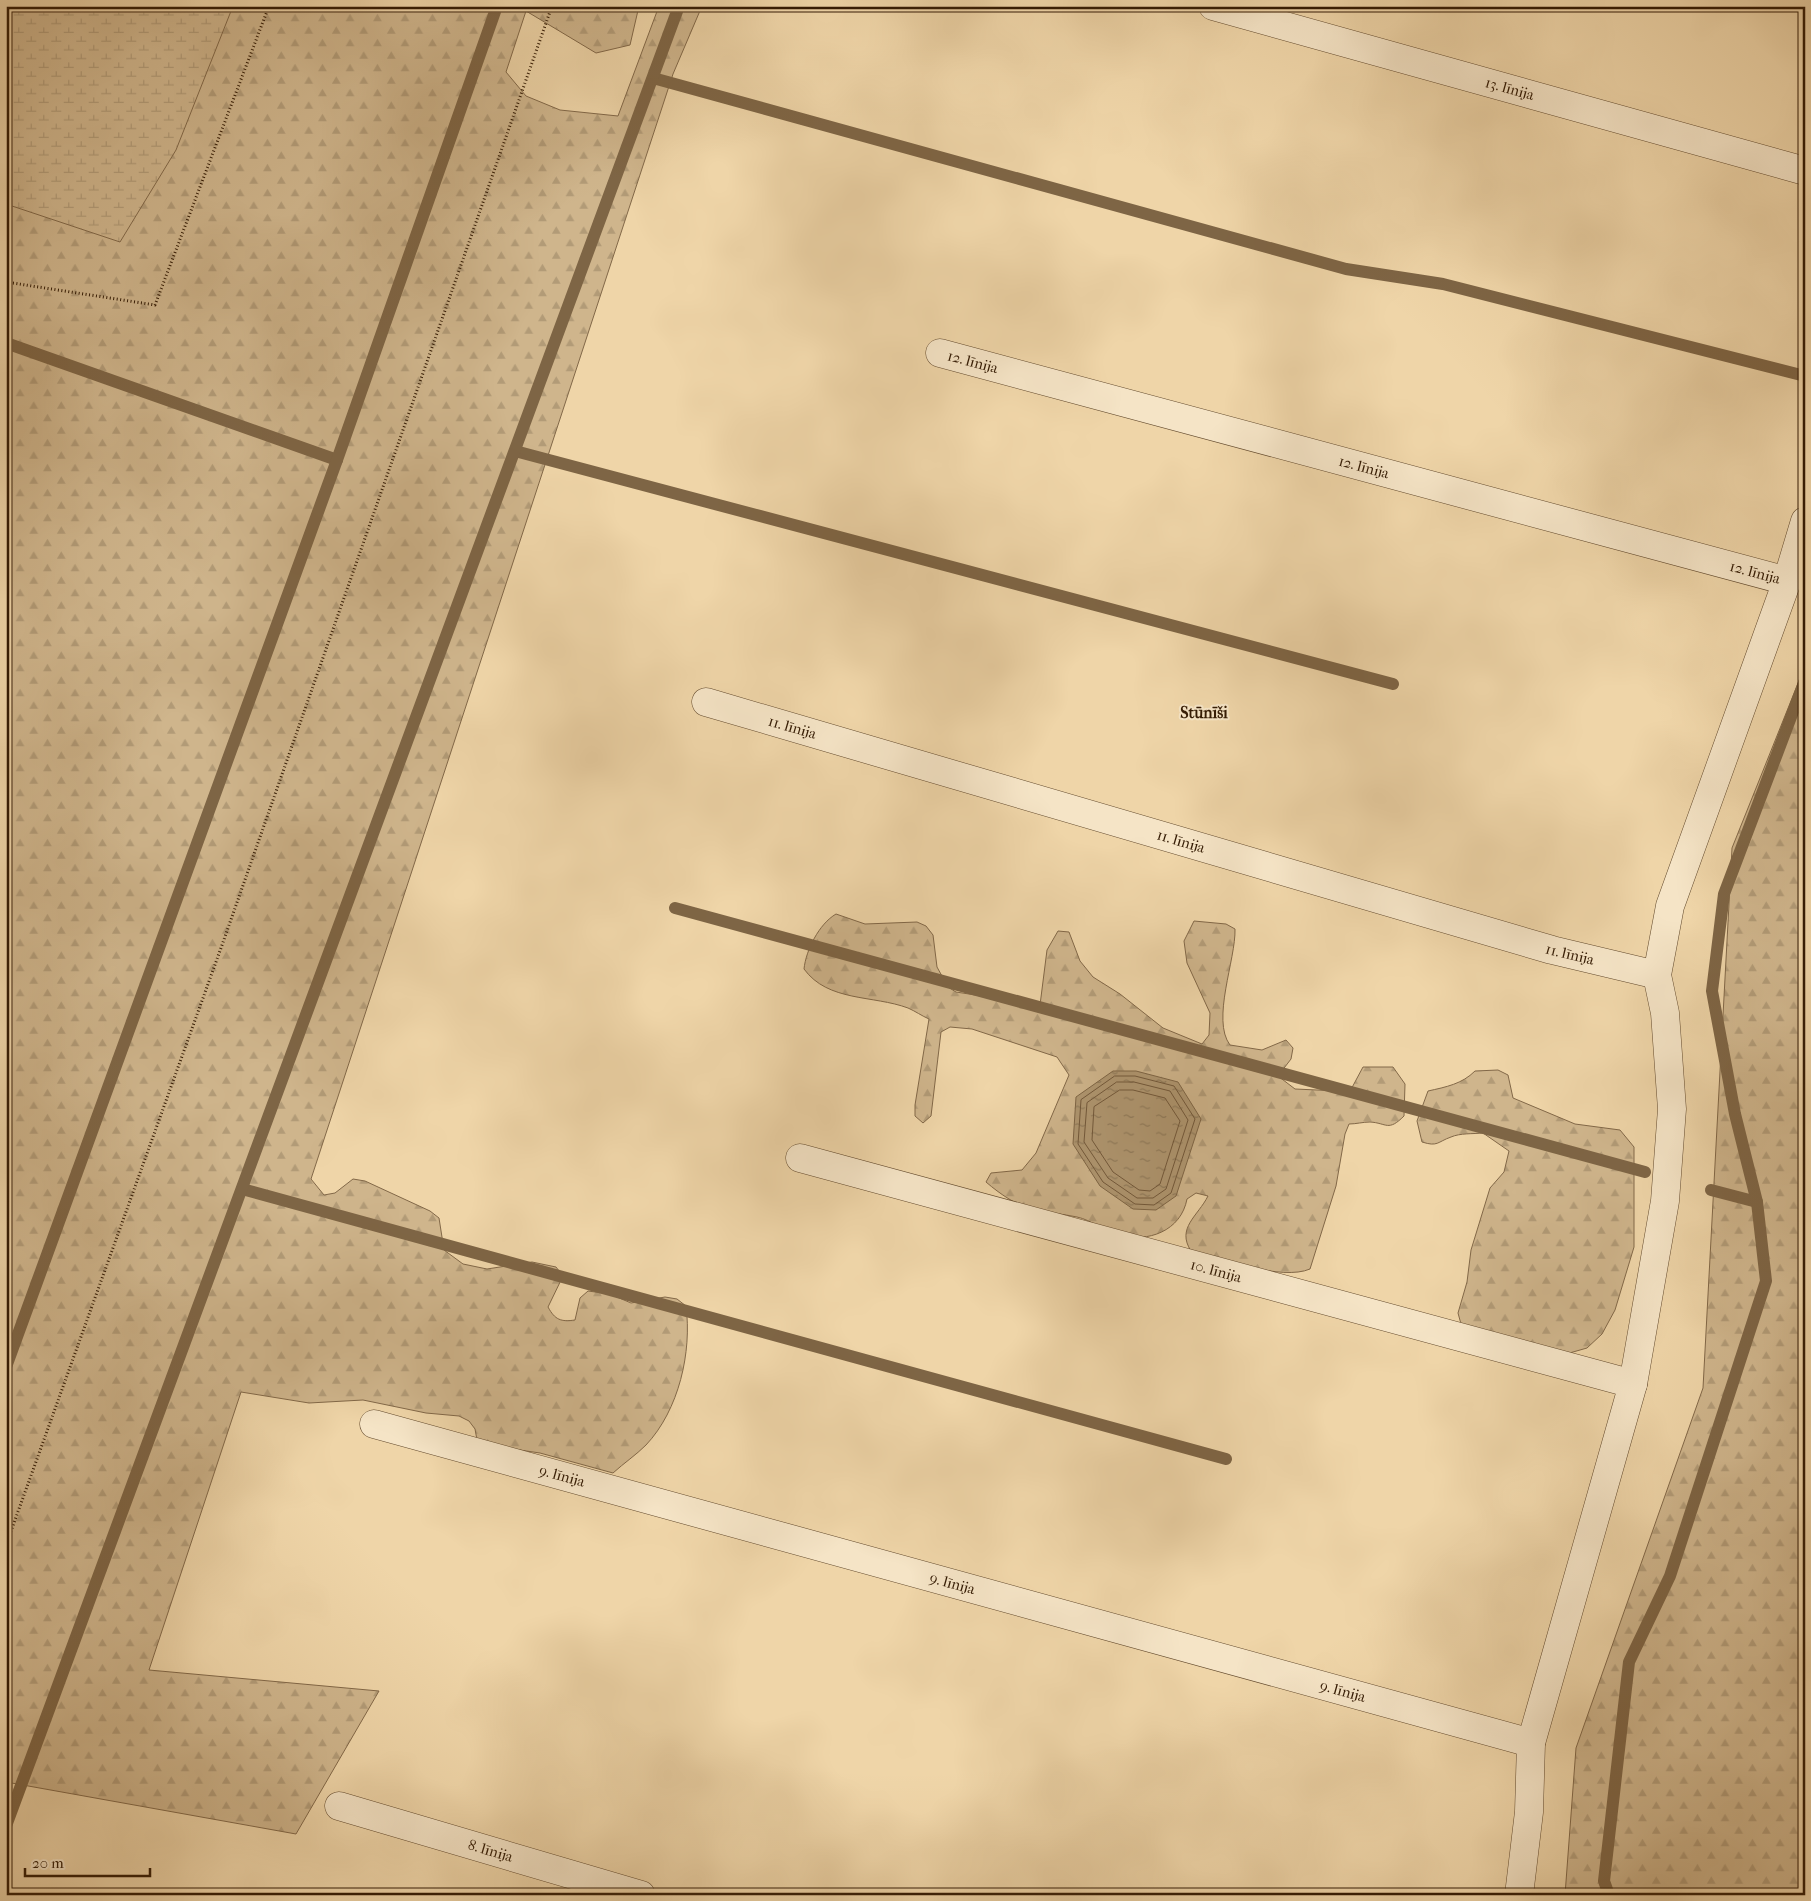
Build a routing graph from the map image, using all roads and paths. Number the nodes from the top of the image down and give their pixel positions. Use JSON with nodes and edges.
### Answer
{"nodes":[{"id":1,"x":269,"y":6,"type":"edge"},
{"id":2,"x":552,"y":6,"type":"edge"},
{"id":3,"x":1213,"y":6,"type":"edge"},
{"id":4,"x":1805,"y":171,"type":"edge"},
{"id":5,"x":6,"y":282,"type":"edge"},
{"id":6,"x":940,"y":353,"type":"dead end"},
{"id":7,"x":1805,"y":521,"type":"edge"},
{"id":8,"x":1787,"y":581,"type":"junction"},
{"id":9,"x":706,"y":702,"type":"dead end"},
{"id":10,"x":1657,"y":976,"type":"junction"},
{"id":11,"x":800,"y":1158,"type":"dead end"},
{"id":12,"x":1632,"y":1384,"type":"junction"},
{"id":13,"x":374,"y":1424,"type":"dead end"},
{"id":14,"x":6,"y":1545,"type":"edge"},
{"id":15,"x":1531,"y":1743,"type":"junction"},
{"id":16,"x":339,"y":1806,"type":"dead end"},
{"id":17,"x":641,"y":1895,"type":"edge"},
{"id":18,"x":1519,"y":1895,"type":"edge"}],
"edges":[{"from":1,"to":5,"type":"path"},
{"from":2,"to":14,"type":"path"},
{"from":3,"to":4,"type":"street","name":"13. līnija"},
{"from":6,"to":8,"type":"street","name":"12. līnija"},
{"from":7,"to":8,"type":"street"},
{"from":8,"to":10,"type":"street"},
{"from":9,"to":10,"type":"street","name":"11. līnija"},
{"from":10,"to":12,"type":"street"},
{"from":11,"to":12,"type":"street","name":"10. līnija"},
{"from":12,"to":15,"type":"street"},
{"from":13,"to":15,"type":"street","name":"9. līnija"},
{"from":15,"to":18,"type":"street"},
{"from":16,"to":17,"type":"street","name":"8. līnija"}]}
